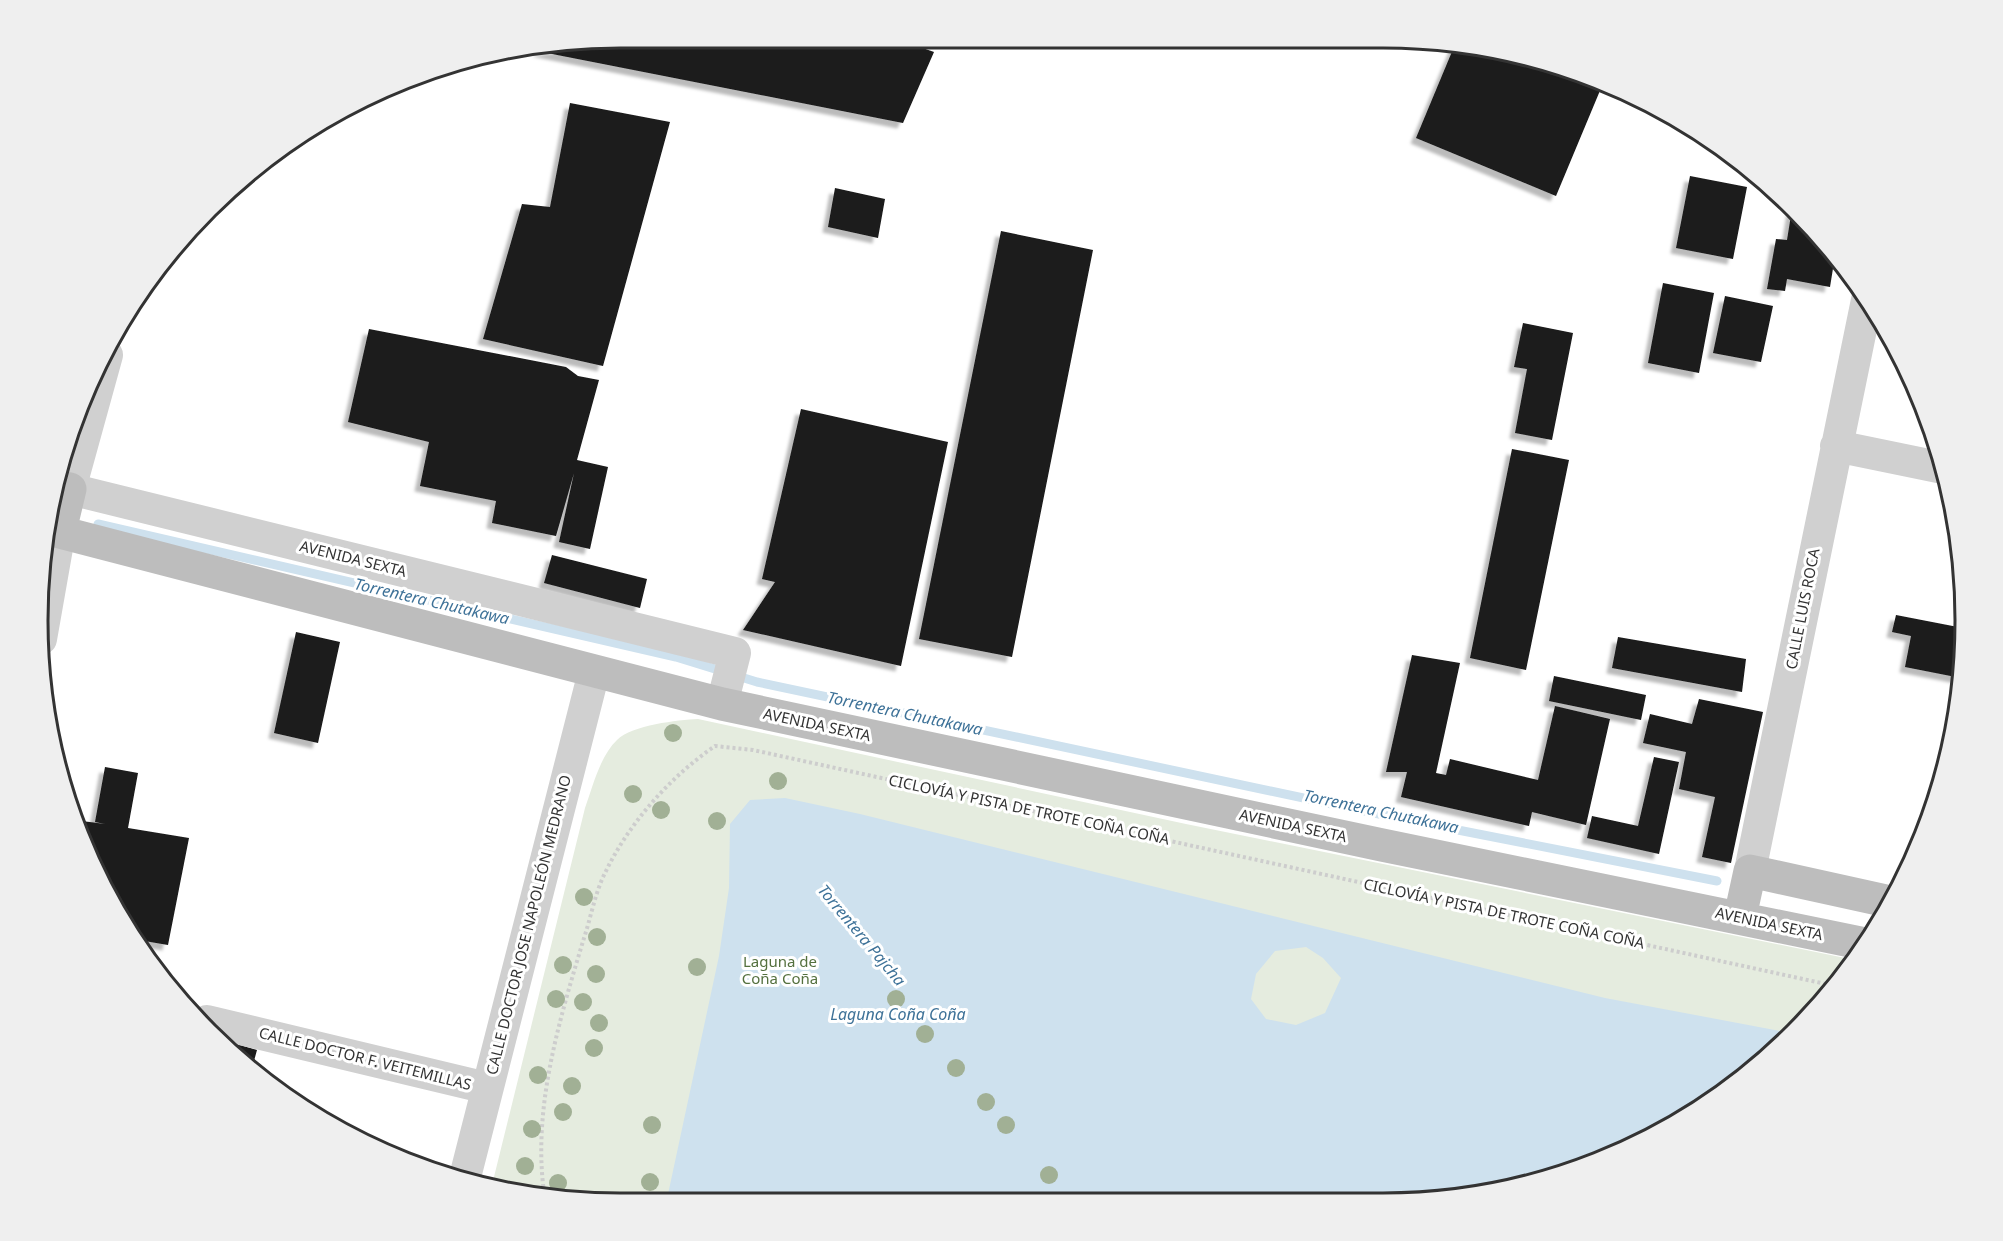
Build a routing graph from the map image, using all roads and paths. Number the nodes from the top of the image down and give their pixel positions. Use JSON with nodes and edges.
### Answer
{"nodes":[{"id":1,"x":1865,"y":311,"type":"edge"},
{"id":2,"x":92,"y":400,"type":"edge"},
{"id":3,"x":1836,"y":446,"type":"junction"},
{"id":4,"x":1933,"y":466,"type":"edge"},
{"id":5,"x":64,"y":487,"type":"edge"},
{"id":6,"x":64,"y":488,"type":"edge"},
{"id":7,"x":64,"y":490,"type":"edge"},
{"id":8,"x":56,"y":531,"type":"edge"},
{"id":9,"x":50,"y":576,"type":"edge"},
{"id":10,"x":594,"y":672,"type":"junction"},
{"id":11,"x":723,"y":701,"type":"junction"},
{"id":12,"x":1750,"y":871,"type":"junction"},
{"id":13,"x":1882,"y":900,"type":"edge"},
{"id":14,"x":1740,"y":918,"type":"junction"},
{"id":15,"x":1856,"y":942,"type":"edge"},
{"id":16,"x":1825,"y":984,"type":"edge"},
{"id":17,"x":214,"y":1023,"type":"edge"},
{"id":18,"x":487,"y":1089,"type":"junction"},
{"id":19,"x":466,"y":1171,"type":"edge"},
{"id":20,"x":543,"y":1188,"type":"edge"}],
"edges":[{"from":1,"to":3,"type":"street","name":"CALLE LUIS ROCA"},
{"from":2,"to":5,"type":"street"},
{"from":3,"to":4,"type":"street"},
{"from":3,"to":12,"type":"street","name":"CALLE LUIS ROCA"},
{"from":6,"to":11,"type":"street","name":"AVENIDA SEXTA"},
{"from":7,"to":8,"type":"main road"},
{"from":8,"to":9,"type":"street"},
{"from":8,"to":10,"type":"main road","name":"AVENIDA SEXTA"},
{"from":10,"to":11,"type":"main road","name":"AVENIDA SEXTA"},
{"from":10,"to":18,"type":"street","name":"CALLE DOCTOR JOSE NAPOLEÓN MEDRANO"},
{"from":11,"to":14,"type":"main road","name":"AVENIDA SEXTA"},
{"from":12,"to":13,"type":"main road"},
{"from":12,"to":14,"type":"main road","name":"CALLE LUIS ROCA"},
{"from":14,"to":15,"type":"main road","name":"AVENIDA SEXTA"},
{"from":16,"to":20,"type":"path","name":"CICLOVÍA Y PISTA DE TROTE COÑA COÑA"},
{"from":17,"to":18,"type":"street","name":"CALLE DOCTOR F. VEITEMILLAS"},
{"from":18,"to":19,"type":"street","name":"CALLE DOCTOR JOSE NAPOLEÓN MEDRANO"}]}
